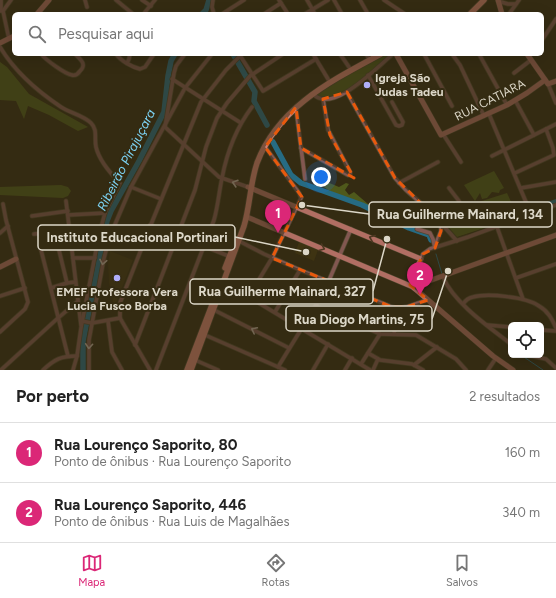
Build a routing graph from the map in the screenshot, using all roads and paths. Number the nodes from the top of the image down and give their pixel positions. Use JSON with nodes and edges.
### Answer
{"nodes":[{"id":1,"x":1,"y":0,"type":"edge"},
{"id":2,"x":11,"y":0,"type":"edge"},
{"id":3,"x":49,"y":0,"type":"edge"},
{"id":4,"x":85,"y":0,"type":"edge"},
{"id":5,"x":116,"y":0,"type":"edge"},
{"id":6,"x":142,"y":0,"type":"edge"},
{"id":7,"x":155,"y":0,"type":"edge"},
{"id":8,"x":213,"y":0,"type":"edge"},
{"id":9,"x":244,"y":0,"type":"edge"},
{"id":10,"x":307,"y":0,"type":"edge"},
{"id":11,"x":328,"y":0,"type":"edge"},
{"id":12,"x":334,"y":0,"type":"edge"},
{"id":13,"x":360,"y":0,"type":"edge"},
{"id":14,"x":384,"y":0,"type":"edge"},
{"id":15,"x":484,"y":0,"type":"edge"},
{"id":16,"x":488,"y":0,"type":"edge"},
{"id":17,"x":498,"y":0,"type":"edge"},
{"id":18,"x":280,"y":2,"type":"edge"},
{"id":19,"x":518,"y":2,"type":"edge"},
{"id":20,"x":151,"y":6,"type":"junction"},
{"id":21,"x":87,"y":7,"type":"dead end"},
{"id":22,"x":313,"y":10,"type":"junction"},
{"id":23,"x":1,"y":11,"type":"edge"},
{"id":24,"x":39,"y":12,"type":"edge"},
{"id":25,"x":131,"y":12,"type":"edge"},
{"id":26,"x":145,"y":12,"type":"dead end"},
{"id":27,"x":213,"y":12,"type":"edge"},
{"id":28,"x":225,"y":12,"type":"edge"},
{"id":29,"x":267,"y":12,"type":"edge"},
{"id":30,"x":287,"y":12,"type":"edge"},
{"id":31,"x":309,"y":12,"type":"edge"},
{"id":32,"x":341,"y":12,"type":"edge"},
{"id":33,"x":367,"y":12,"type":"edge"},
{"id":34,"x":402,"y":12,"type":"edge"},
{"id":35,"x":472,"y":12,"type":"edge"},
{"id":36,"x":477,"y":12,"type":"edge"},
{"id":37,"x":501,"y":12,"type":"edge"},
{"id":38,"x":510,"y":12,"type":"edge"},
{"id":39,"x":556,"y":19,"type":"edge"},
{"id":40,"x":544,"y":37,"type":"edge"},
{"id":41,"x":12,"y":38,"type":"edge"},
{"id":42,"x":9,"y":40,"type":"junction"},
{"id":43,"x":0,"y":43,"type":"edge"},
{"id":44,"x":0,"y":47,"type":"edge"},
{"id":45,"x":44,"y":56,"type":"edge"},
{"id":46,"x":77,"y":56,"type":"edge"},
{"id":47,"x":117,"y":56,"type":"edge"},
{"id":48,"x":130,"y":56,"type":"edge"},
{"id":49,"x":153,"y":56,"type":"edge"},
{"id":50,"x":184,"y":56,"type":"edge"},
{"id":51,"x":210,"y":56,"type":"edge"},
{"id":52,"x":239,"y":56,"type":"edge"},
{"id":53,"x":241,"y":56,"type":"edge"},
{"id":54,"x":279,"y":56,"type":"edge"},
{"id":55,"x":314,"y":56,"type":"edge"},
{"id":56,"x":341,"y":56,"type":"edge"},
{"id":57,"x":367,"y":56,"type":"edge"},
{"id":58,"x":376,"y":56,"type":"edge"},
{"id":59,"x":391,"y":56,"type":"edge"},
{"id":60,"x":397,"y":56,"type":"edge"},
{"id":61,"x":425,"y":56,"type":"edge"},
{"id":62,"x":453,"y":56,"type":"edge"},
{"id":63,"x":479,"y":56,"type":"edge"},
{"id":64,"x":530,"y":56,"type":"edge"},
{"id":65,"x":316,"y":59,"type":"junction"},
{"id":66,"x":127,"y":63,"type":"junction"},
{"id":67,"x":349,"y":67,"type":"junction"},
{"id":68,"x":514,"y":73,"type":"dead end"},
{"id":69,"x":251,"y":75,"type":"junction"},
{"id":70,"x":368,"y":75,"type":"junction"},
{"id":71,"x":172,"y":79,"type":"junction"},
{"id":72,"x":328,"y":79,"type":"junction"},
{"id":73,"x":556,"y":81,"type":"edge"},
{"id":74,"x":546,"y":82,"type":"junction"},
{"id":75,"x":321,"y":83,"type":"junction"},
{"id":76,"x":185,"y":88,"type":"junction"},
{"id":77,"x":347,"y":92,"type":"junction"},
{"id":78,"x":312,"y":93,"type":"junction"},
{"id":79,"x":203,"y":99,"type":"junction"},
{"id":80,"x":323,"y":99,"type":"junction"},
{"id":81,"x":515,"y":100,"type":"junction"},
{"id":82,"x":392,"y":102,"type":"dead end"},
{"id":83,"x":556,"y":103,"type":"edge"},
{"id":84,"x":168,"y":105,"type":"junction"},
{"id":85,"x":507,"y":105,"type":"junction"},
{"id":86,"x":452,"y":106,"type":"dead end"},
{"id":87,"x":175,"y":107,"type":"junction"},
{"id":88,"x":252,"y":107,"type":"dead end"},
{"id":89,"x":296,"y":107,"type":"junction"},
{"id":90,"x":222,"y":110,"type":"junction"},
{"id":91,"x":486,"y":115,"type":"junction"},
{"id":92,"x":241,"y":123,"type":"junction"},
{"id":93,"x":556,"y":124,"type":"edge"},
{"id":94,"x":164,"y":127,"type":"junction"},
{"id":95,"x":546,"y":129,"type":"junction"},
{"id":96,"x":442,"y":134,"type":"junction"},
{"id":97,"x":534,"y":135,"type":"junction"},
{"id":98,"x":183,"y":145,"type":"junction"},
{"id":99,"x":265,"y":147,"type":"junction"},
{"id":100,"x":301,"y":148,"type":"junction"},
{"id":101,"x":505,"y":150,"type":"junction"},
{"id":102,"x":492,"y":156,"type":"dead end"},
{"id":103,"x":202,"y":162,"type":"junction"},
{"id":104,"x":438,"y":162,"type":"dead end"},
{"id":105,"x":461,"y":162,"type":"dead end"},
{"id":106,"x":346,"y":164,"type":"junction"},
{"id":107,"x":340,"y":170,"type":"junction"},
{"id":108,"x":515,"y":174,"type":"junction"},
{"id":109,"x":222,"y":178,"type":"junction"},
{"id":110,"x":305,"y":179,"type":"dead end"},
{"id":111,"x":556,"y":182,"type":"edge"},
{"id":112,"x":399,"y":183,"type":"junction"},
{"id":113,"x":132,"y":187,"type":"junction"},
{"id":114,"x":250,"y":187,"type":"junction"},
{"id":115,"x":449,"y":188,"type":"dead end"},
{"id":116,"x":521,"y":188,"type":"junction"},
{"id":117,"x":161,"y":199,"type":"junction"},
{"id":118,"x":66,"y":201,"type":"dead end"},
{"id":119,"x":3,"y":204,"type":"dead end"},
{"id":120,"x":556,"y":205,"type":"edge"},
{"id":121,"x":296,"y":207,"type":"junction"},
{"id":122,"x":529,"y":210,"type":"junction"},
{"id":123,"x":431,"y":212,"type":"junction"},
{"id":124,"x":68,"y":213,"type":"junction"},
{"id":125,"x":105,"y":213,"type":"junction"},
{"id":126,"x":531,"y":214,"type":"junction"},
{"id":127,"x":0,"y":215,"type":"edge"},
{"id":128,"x":32,"y":216,"type":"dead end"},
{"id":129,"x":247,"y":217,"type":"junction"},
{"id":130,"x":521,"y":218,"type":"junction"},
{"id":131,"x":6,"y":220,"type":"junction"},
{"id":132,"x":440,"y":223,"type":"junction"},
{"id":133,"x":150,"y":225,"type":"junction"},
{"id":134,"x":8,"y":226,"type":"junction"},
{"id":135,"x":497,"y":226,"type":"junction"},
{"id":136,"x":351,"y":229,"type":"junction"},
{"id":137,"x":417,"y":229,"type":"dead end"},
{"id":138,"x":70,"y":231,"type":"junction"},
{"id":139,"x":0,"y":233,"type":"edge"},
{"id":140,"x":284,"y":233,"type":"junction"},
{"id":141,"x":34,"y":234,"type":"dead end"},
{"id":142,"x":556,"y":234,"type":"edge"},
{"id":143,"x":99,"y":235,"type":"junction"},
{"id":144,"x":177,"y":236,"type":"junction"},
{"id":145,"x":71,"y":240,"type":"junction"},
{"id":146,"x":239,"y":241,"type":"junction"},
{"id":147,"x":457,"y":241,"type":"junction"},
{"id":148,"x":57,"y":242,"type":"junction"},
{"id":149,"x":204,"y":247,"type":"junction"},
{"id":150,"x":435,"y":248,"type":"junction"},
{"id":151,"x":506,"y":252,"type":"junction"},
{"id":152,"x":340,"y":255,"type":"junction"},
{"id":153,"x":232,"y":257,"type":"junction"},
{"id":154,"x":73,"y":258,"type":"junction"},
{"id":155,"x":95,"y":258,"type":"junction"},
{"id":156,"x":272,"y":258,"type":"junction"},
{"id":157,"x":16,"y":259,"type":"junction"},
{"id":158,"x":421,"y":259,"type":"junction"},
{"id":159,"x":556,"y":264,"type":"edge"},
{"id":160,"x":0,"y":267,"type":"edge"},
{"id":161,"x":300,"y":270,"type":"junction"},
{"id":162,"x":443,"y":277,"type":"junction"},
{"id":163,"x":516,"y":278,"type":"junction"},
{"id":164,"x":412,"y":279,"type":"junction"},
{"id":165,"x":75,"y":282,"type":"junction"},
{"id":166,"x":224,"y":282,"type":"junction"},
{"id":167,"x":329,"y":282,"type":"junction"},
{"id":168,"x":403,"y":282,"type":"junction"},
{"id":169,"x":67,"y":283,"type":"junction"},
{"id":170,"x":25,"y":288,"type":"junction"},
{"id":171,"x":50,"y":288,"type":"junction"},
{"id":172,"x":413,"y":288,"type":"junction"},
{"id":173,"x":0,"y":296,"type":"edge"},
{"id":174,"x":249,"y":296,"type":"junction"},
{"id":175,"x":523,"y":299,"type":"junction"},
{"id":176,"x":428,"y":300,"type":"junction"},
{"id":177,"x":77,"y":302,"type":"junction"},
{"id":178,"x":463,"y":304,"type":"junction"},
{"id":179,"x":316,"y":306,"type":"junction"},
{"id":180,"x":398,"y":308,"type":"junction"},
{"id":181,"x":78,"y":309,"type":"junction"},
{"id":182,"x":212,"y":309,"type":"junction"},
{"id":183,"x":85,"y":310,"type":"junction"},
{"id":184,"x":275,"y":312,"type":"junction"},
{"id":185,"x":58,"y":318,"type":"junction"},
{"id":186,"x":120,"y":318,"type":"junction"},
{"id":187,"x":83,"y":321,"type":"junction"},
{"id":188,"x":108,"y":321,"type":"junction"},
{"id":189,"x":91,"y":323,"type":"junction"},
{"id":190,"x":487,"y":325,"type":"junction"},
{"id":191,"x":508,"y":327,"type":"edge"},
{"id":192,"x":302,"y":328,"type":"junction"},
{"id":193,"x":556,"y":328,"type":"edge"},
{"id":194,"x":544,"y":330,"type":"edge"},
{"id":195,"x":0,"y":332,"type":"edge"},
{"id":196,"x":556,"y":332,"type":"edge"},
{"id":197,"x":380,"y":334,"type":"junction"},
{"id":198,"x":394,"y":334,"type":"junction"},
{"id":199,"x":205,"y":335,"type":"junction"},
{"id":200,"x":508,"y":342,"type":"edge"},
{"id":201,"x":328,"y":344,"type":"junction"},
{"id":202,"x":135,"y":345,"type":"junction"},
{"id":203,"x":437,"y":347,"type":"junction"},
{"id":204,"x":289,"y":348,"type":"junction"},
{"id":205,"x":368,"y":353,"type":"junction"},
{"id":206,"x":68,"y":356,"type":"junction"},
{"id":207,"x":77,"y":356,"type":"junction"},
{"id":208,"x":352,"y":358,"type":"junction"},
{"id":209,"x":496,"y":358,"type":"junction"},
{"id":210,"x":541,"y":358,"type":"edge"},
{"id":211,"x":378,"y":359,"type":"junction"},
{"id":212,"x":195,"y":360,"type":"junction"},
{"id":213,"x":361,"y":364,"type":"junction"},
{"id":214,"x":414,"y":365,"type":"junction"},
{"id":215,"x":278,"y":367,"type":"junction"},
{"id":216,"x":556,"y":368,"type":"edge"},
{"id":217,"x":89,"y":369,"type":"edge"},
{"id":218,"x":1,"y":370,"type":"edge"},
{"id":219,"x":43,"y":370,"type":"edge"},
{"id":220,"x":73,"y":370,"type":"edge"},
{"id":221,"x":122,"y":370,"type":"edge"},
{"id":222,"x":150,"y":370,"type":"edge"},
{"id":223,"x":156,"y":370,"type":"edge"},
{"id":224,"x":187,"y":370,"type":"edge"},
{"id":225,"x":191,"y":370,"type":"edge"},
{"id":226,"x":218,"y":370,"type":"edge"},
{"id":227,"x":285,"y":370,"type":"edge"},
{"id":228,"x":312,"y":370,"type":"edge"},
{"id":229,"x":345,"y":370,"type":"edge"},
{"id":230,"x":371,"y":370,"type":"edge"},
{"id":231,"x":423,"y":370,"type":"edge"},
{"id":232,"x":466,"y":370,"type":"edge"},
{"id":233,"x":488,"y":370,"type":"edge"},
{"id":234,"x":513,"y":370,"type":"edge"}],
"edges":[{"from":1,"to":23,"type":"street"},
{"from":2,"to":23,"type":"street"},
{"from":3,"to":24,"type":"street"},
{"from":4,"to":21,"type":"street"},
{"from":5,"to":25,"type":"street"},
{"from":6,"to":20,"type":"street"},
{"from":7,"to":20,"type":"street"},
{"from":8,"to":27,"type":"street"},
{"from":9,"to":28,"type":"street"},
{"from":10,"to":22,"type":"street"},
{"from":11,"to":22,"type":"street"},
{"from":12,"to":32,"type":"street"},
{"from":13,"to":33,"type":"street"},
{"from":14,"to":34,"type":"street"},
{"from":15,"to":35,"type":"main road"},
{"from":16,"to":36,"type":"main road"},
{"from":17,"to":19,"type":"street"},
{"from":17,"to":37,"type":"street"},
{"from":18,"to":29,"type":"street"},
{"from":18,"to":30,"type":"street"},
{"from":19,"to":38,"type":"street"},
{"from":20,"to":26,"type":"street"},
{"from":22,"to":31,"type":"street"},
{"from":23,"to":42,"type":"street"},
{"from":39,"to":40,"type":"street"},
{"from":41,"to":42,"type":"street"},
{"from":42,"to":43,"type":"street"},
{"from":44,"to":125,"type":"street"},
{"from":45,"to":46,"type":"street"},
{"from":47,"to":66,"type":"street"},
{"from":48,"to":66,"type":"street"},
{"from":49,"to":66,"type":"street"},
{"from":50,"to":71,"type":"street"},
{"from":51,"to":76,"type":"street"},
{"from":52,"to":79,"type":"street"},
{"from":53,"to":69,"type":"street"},
{"from":54,"to":69,"type":"street"},
{"from":55,"to":65,"type":"street"},
{"from":56,"to":67,"type":"street"},
{"from":57,"to":67,"type":"main road"},
{"from":58,"to":78,"type":"main road"},
{"from":59,"to":70,"type":"street"},
{"from":60,"to":96,"type":"street"},
{"from":61,"to":86,"type":"street"},
{"from":62,"to":91,"type":"street"},
{"from":63,"to":85,"type":"street"},
{"from":64,"to":68,"type":"street"},
{"from":64,"to":74,"type":"street"},
{"from":65,"to":69,"type":"street"},
{"from":65,"to":72,"type":"street"},
{"from":67,"to":72,"type":"main road"},
{"from":69,"to":90,"type":"street"},
{"from":70,"to":77,"type":"street"},
{"from":70,"to":82,"type":"street"},
{"from":71,"to":76,"type":"street"},
{"from":71,"to":84,"type":"street"},
{"from":72,"to":75,"type":"main road"},
{"from":73,"to":74,"type":"street","name":"RUA CATIARA"},
{"from":74,"to":81,"type":"street","name":"RUA CATIARA"},
{"from":74,"to":83,"type":"street"},
{"from":75,"to":78,"type":"main road"},
{"from":75,"to":114,"type":"main road"},
{"from":76,"to":79,"type":"street"},
{"from":76,"to":87,"type":"street"},
{"from":77,"to":80,"type":"street"},
{"from":77,"to":112,"type":"street"},
{"from":78,"to":80,"type":"street"},
{"from":78,"to":89,"type":"main road"},
{"from":79,"to":90,"type":"street"},
{"from":79,"to":98,"type":"street"},
{"from":80,"to":106,"type":"street"},
{"from":81,"to":85,"type":"street","name":"RUA CATIARA"},
{"from":81,"to":97,"type":"street"},
{"from":84,"to":87,"type":"street"},
{"from":84,"to":94,"type":"street"},
{"from":85,"to":91,"type":"street","name":"RUA CATIARA"},
{"from":87,"to":94,"type":"street"},
{"from":88,"to":92,"type":"street"},
{"from":89,"to":99,"type":"main road"},
{"from":89,"to":100,"type":"street"},
{"from":90,"to":92,"type":"street"},
{"from":90,"to":103,"type":"street"},
{"from":91,"to":96,"type":"street","name":"RUA CATIARA"},
{"from":91,"to":101,"type":"street"},
{"from":92,"to":109,"type":"street"},
{"from":93,"to":95,"type":"street"},
{"from":94,"to":98,"type":"street"},
{"from":94,"to":113,"type":"street"},
{"from":95,"to":97,"type":"street"},
{"from":95,"to":108,"type":"street"},
{"from":96,"to":105,"type":"street"},
{"from":97,"to":101,"type":"street"},
{"from":98,"to":103,"type":"street"},
{"from":98,"to":117,"type":"street"},
{"from":99,"to":114,"type":"main road"},
{"from":99,"to":121,"type":"street"},
{"from":100,"to":107,"type":"street"},
{"from":100,"to":110,"type":"street"},
{"from":101,"to":102,"type":"street"},
{"from":101,"to":108,"type":"street"},
{"from":103,"to":109,"type":"street"},
{"from":103,"to":144,"type":"street"},
{"from":104,"to":112,"type":"street"},
{"from":106,"to":107,"type":"street"},
{"from":106,"to":107,"type":"street"},
{"from":108,"to":116,"type":"street"},
{"from":114,"to":109,"type":"street","one_way":true},
{"from":109,"to":149,"type":"street"},
{"from":111,"to":116,"type":"street"},
{"from":112,"to":123,"type":"street"},
{"from":113,"to":117,"type":"street"},
{"from":113,"to":189,"type":"street","one_way":true},
{"from":114,"to":121,"type":"street"},
{"from":114,"to":129,"type":"main road"},
{"from":114,"to":153,"type":"main road"},
{"from":115,"to":123,"type":"street"},
{"from":116,"to":122,"type":"street"},
{"from":117,"to":133,"type":"street"},
{"from":118,"to":124,"type":"street"},
{"from":119,"to":131,"type":"street"},
{"from":120,"to":126,"type":"street"},
{"from":121,"to":136,"type":"street"},
{"from":121,"to":140,"type":"street"},
{"from":122,"to":126,"type":"street"},
{"from":122,"to":130,"type":"street"},
{"from":123,"to":132,"type":"street"},
{"from":124,"to":125,"type":"street"},
{"from":124,"to":128,"type":"street"},
{"from":124,"to":138,"type":"street"},
{"from":125,"to":143,"type":"street"},
{"from":126,"to":130,"type":"street"},
{"from":127,"to":131,"type":"street"},
{"from":129,"to":140,"type":"street"},
{"from":129,"to":146,"type":"main road"},
{"from":130,"to":135,"type":"street"},
{"from":131,"to":134,"type":"street"},
{"from":132,"to":147,"type":"street"},
{"from":132,"to":150,"type":"street"},
{"from":133,"to":144,"type":"street"},
{"from":133,"to":186,"type":"street"},
{"from":134,"to":139,"type":"street"},
{"from":134,"to":157,"type":"street"},
{"from":135,"to":147,"type":"street"},
{"from":135,"to":151,"type":"street"},
{"from":136,"to":152,"type":"street"},
{"from":158,"to":136,"type":"street","one_way":true},
{"from":137,"to":150,"type":"street"},
{"from":138,"to":141,"type":"street"},
{"from":138,"to":145,"type":"street"},
{"from":140,"to":152,"type":"street","one_way":true},
{"from":140,"to":156,"type":"street"},
{"from":142,"to":151,"type":"street"},
{"from":143,"to":145,"type":"street"},
{"from":143,"to":155,"type":"street"},
{"from":144,"to":149,"type":"street"},
{"from":144,"to":202,"type":"street"},
{"from":145,"to":148,"type":"street"},
{"from":145,"to":154,"type":"street"},
{"from":146,"to":153,"type":"main road"},
{"from":146,"to":156,"type":"street"},
{"from":147,"to":150,"type":"street"},
{"from":148,"to":169,"type":"street"},
{"from":148,"to":171,"type":"street"},
{"from":149,"to":153,"type":"street"},
{"from":149,"to":223,"type":"street"},
{"from":150,"to":158,"type":"street"},
{"from":151,"to":162,"type":"street"},
{"from":151,"to":163,"type":"street"},
{"from":152,"to":167,"type":"street"},
{"from":152,"to":168,"type":"street"},
{"from":153,"to":166,"type":"main road"},
{"from":153,"to":182,"type":"main road"},
{"from":154,"to":155,"type":"street"},
{"from":154,"to":165,"type":"street"},
{"from":155,"to":183,"type":"street"},
{"from":156,"to":161,"type":"street"},
{"from":156,"to":174,"type":"street"},
{"from":157,"to":160,"type":"street"},
{"from":157,"to":170,"type":"street"},
{"from":158,"to":164,"type":"street"},
{"from":159,"to":163,"type":"street"},
{"from":161,"to":167,"type":"street"},
{"from":161,"to":184,"type":"street"},
{"from":162,"to":172,"type":"street"},
{"from":162,"to":178,"type":"street"},
{"from":163,"to":175,"type":"street"},
{"from":164,"to":168,"type":"street"},
{"from":164,"to":172,"type":"street"},
{"from":165,"to":169,"type":"street"},
{"from":165,"to":177,"type":"street"},
{"from":166,"to":174,"type":"street"},
{"from":166,"to":182,"type":"main road"},
{"from":167,"to":179,"type":"street"},
{"from":167,"to":180,"type":"street"},
{"from":168,"to":172,"type":"street"},
{"from":169,"to":171,"type":"street"},
{"from":170,"to":173,"type":"street"},
{"from":170,"to":195,"type":"street"},
{"from":171,"to":185,"type":"street"},
{"from":172,"to":176,"type":"street"},
{"from":174,"to":184,"type":"street"},
{"from":175,"to":178,"type":"street"},
{"from":175,"to":193,"type":"street"},
{"from":176,"to":180,"type":"street"},
{"from":176,"to":209,"type":"street"},
{"from":177,"to":181,"type":"street"},
{"from":177,"to":185,"type":"street"},
{"from":178,"to":190,"type":"street"},
{"from":179,"to":192,"type":"street"},
{"from":179,"to":197,"type":"street"},
{"from":180,"to":198,"type":"street"},
{"from":181,"to":183,"type":"street"},
{"from":181,"to":187,"type":"street"},
{"from":182,"to":199,"type":"main road"},
{"from":204,"to":182,"type":"street","one_way":true},
{"from":182,"to":224,"type":"main road"},
{"from":183,"to":187,"type":"street"},
{"from":184,"to":192,"type":"street"},
{"from":185,"to":206,"type":"street"},
{"from":185,"to":218,"type":"street"},
{"from":186,"to":188,"type":"street"},
{"from":186,"to":202,"type":"street"},
{"from":187,"to":189,"type":"street"},
{"from":187,"to":207,"type":"street"},
{"from":188,"to":189,"type":"street"},
{"from":188,"to":221,"type":"street"},
{"from":189,"to":217,"type":"street","one_way":true},
{"from":190,"to":191,"type":"street"},
{"from":190,"to":200,"type":"street"},
{"from":192,"to":201,"type":"street"},
{"from":192,"to":204,"type":"street"},
{"from":194,"to":196,"type":"street"},
{"from":197,"to":198,"type":"street"},
{"from":197,"to":205,"type":"street"},
{"from":198,"to":203,"type":"street"},
{"from":199,"to":212,"type":"main road"},
{"from":199,"to":215,"type":"street"},
{"from":201,"to":208,"type":"street"},
{"from":201,"to":228,"type":"street"},
{"from":202,"to":222,"type":"street"},
{"from":203,"to":214,"type":"street"},
{"from":203,"to":232,"type":"street"},
{"from":204,"to":215,"type":"street"},
{"from":205,"to":211,"type":"street"},
{"from":205,"to":213,"type":"street"},
{"from":206,"to":207,"type":"street"},
{"from":206,"to":219,"type":"street"},
{"from":207,"to":220,"type":"street"},
{"from":208,"to":213,"type":"street"},
{"from":208,"to":229,"type":"street"},
{"from":209,"to":233,"type":"street"},
{"from":209,"to":234,"type":"street"},
{"from":210,"to":216,"type":"street"},
{"from":211,"to":214,"type":"street"},
{"from":211,"to":230,"type":"street"},
{"from":212,"to":225,"type":"main road"},
{"from":212,"to":226,"type":"street"},
{"from":213,"to":230,"type":"street"},
{"from":214,"to":231,"type":"street"},
{"from":215,"to":227,"type":"street"}]}
